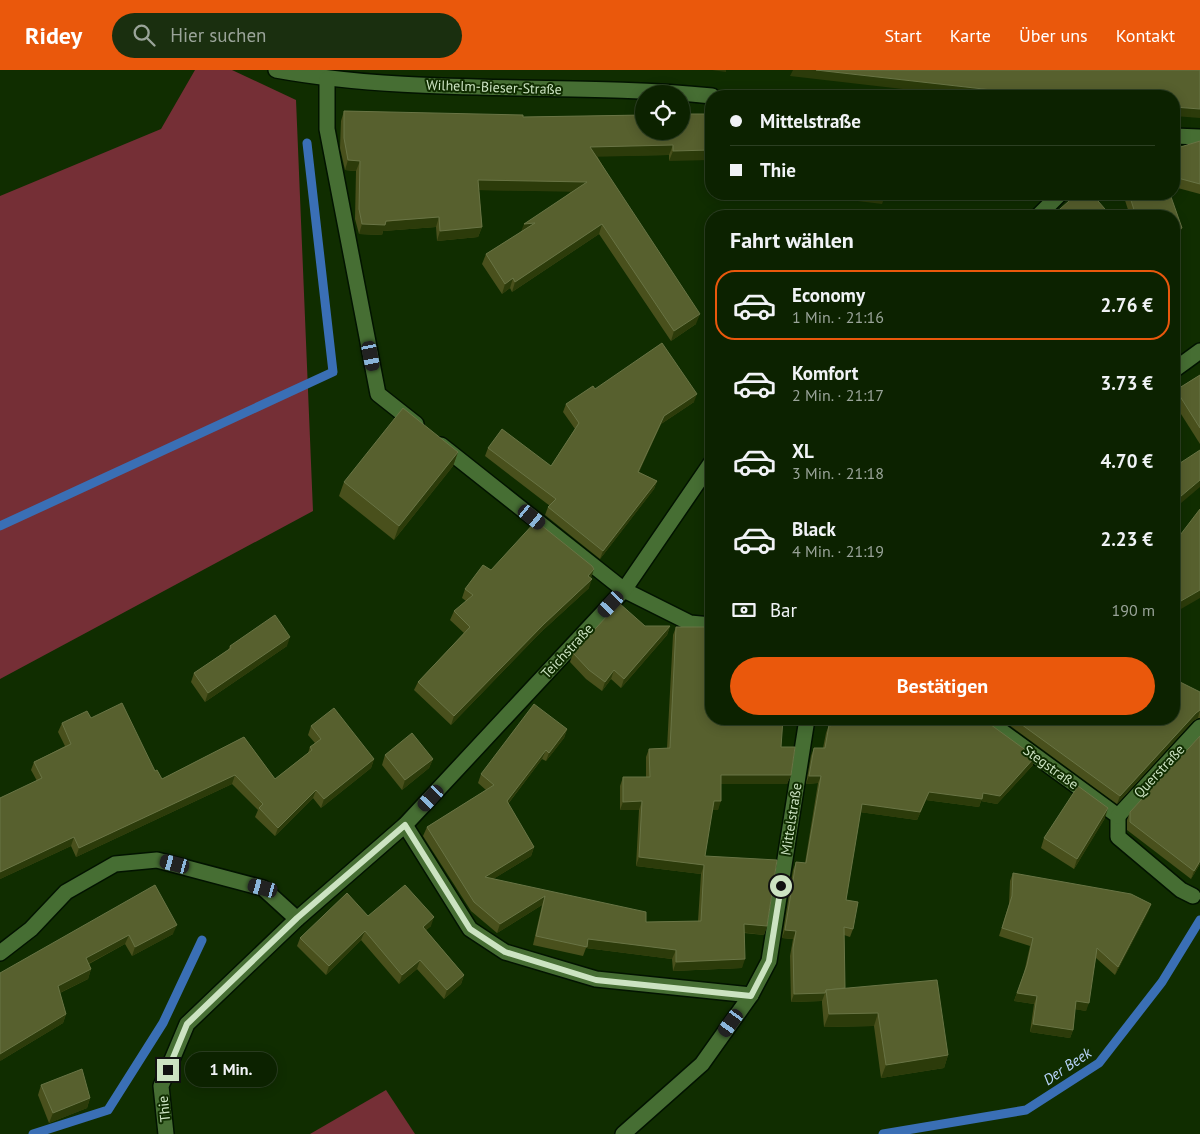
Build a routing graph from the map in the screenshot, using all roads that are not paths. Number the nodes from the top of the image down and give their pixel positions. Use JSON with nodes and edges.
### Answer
{"nodes":[{"id":1,"x":276,"y":70,"type":"edge"},
{"id":2,"x":327,"y":79,"type":"junction"},
{"id":3,"x":705,"y":95,"type":"edge"},
{"id":4,"x":1180,"y":136,"type":"edge"},
{"id":5,"x":1200,"y":136,"type":"edge"},
{"id":6,"x":1054,"y":200,"type":"edge"},
{"id":7,"x":1044,"y":210,"type":"edge"},
{"id":8,"x":1200,"y":351,"type":"edge"},
{"id":9,"x":1180,"y":366,"type":"edge"},
{"id":10,"x":705,"y":472,"type":"edge"},
{"id":11,"x":624,"y":590,"type":"junction"},
{"id":12,"x":705,"y":625,"type":"edge"},
{"id":13,"x":807,"y":725,"type":"edge"},
{"id":14,"x":993,"y":725,"type":"edge"},
{"id":15,"x":1200,"y":727,"type":"edge"},
{"id":16,"x":1118,"y":816,"type":"junction"},
{"id":17,"x":405,"y":825,"type":"junction"},
{"id":18,"x":1194,"y":896,"type":"dead end"},
{"id":19,"x":297,"y":918,"type":"junction"},
{"id":20,"x":0,"y":953,"type":"edge"},
{"id":21,"x":751,"y":996,"type":"junction"},
{"id":22,"x":166,"y":1134,"type":"edge"},
{"id":23,"x":623,"y":1134,"type":"edge"}],
"edges":[{"from":1,"to":2,"type":"street","name":"Wilhelm-Bieser-Straße"},
{"from":2,"to":3,"type":"street","name":"Wilhelm-Bieser-Straße"},
{"from":2,"to":11,"type":"street"},
{"from":4,"to":5,"type":"street"},
{"from":6,"to":7,"type":"street"},
{"from":8,"to":9,"type":"street"},
{"from":10,"to":11,"type":"street","name":"Teichstraße"},
{"from":11,"to":12,"type":"street"},
{"from":11,"to":17,"type":"street","name":"Teichstraße"},
{"from":13,"to":21,"type":"street","name":"Mittelstraße"},
{"from":14,"to":16,"type":"street","name":"Stegstraße"},
{"from":15,"to":16,"type":"street","name":"Querstraße"},
{"from":16,"to":18,"type":"street"},
{"from":17,"to":19,"type":"street","name":"Thie"},
{"from":17,"to":21,"type":"street"},
{"from":19,"to":20,"type":"street"},
{"from":19,"to":22,"type":"street","name":"Thie"},
{"from":21,"to":23,"type":"street","name":"Mittelstraße"}]}
